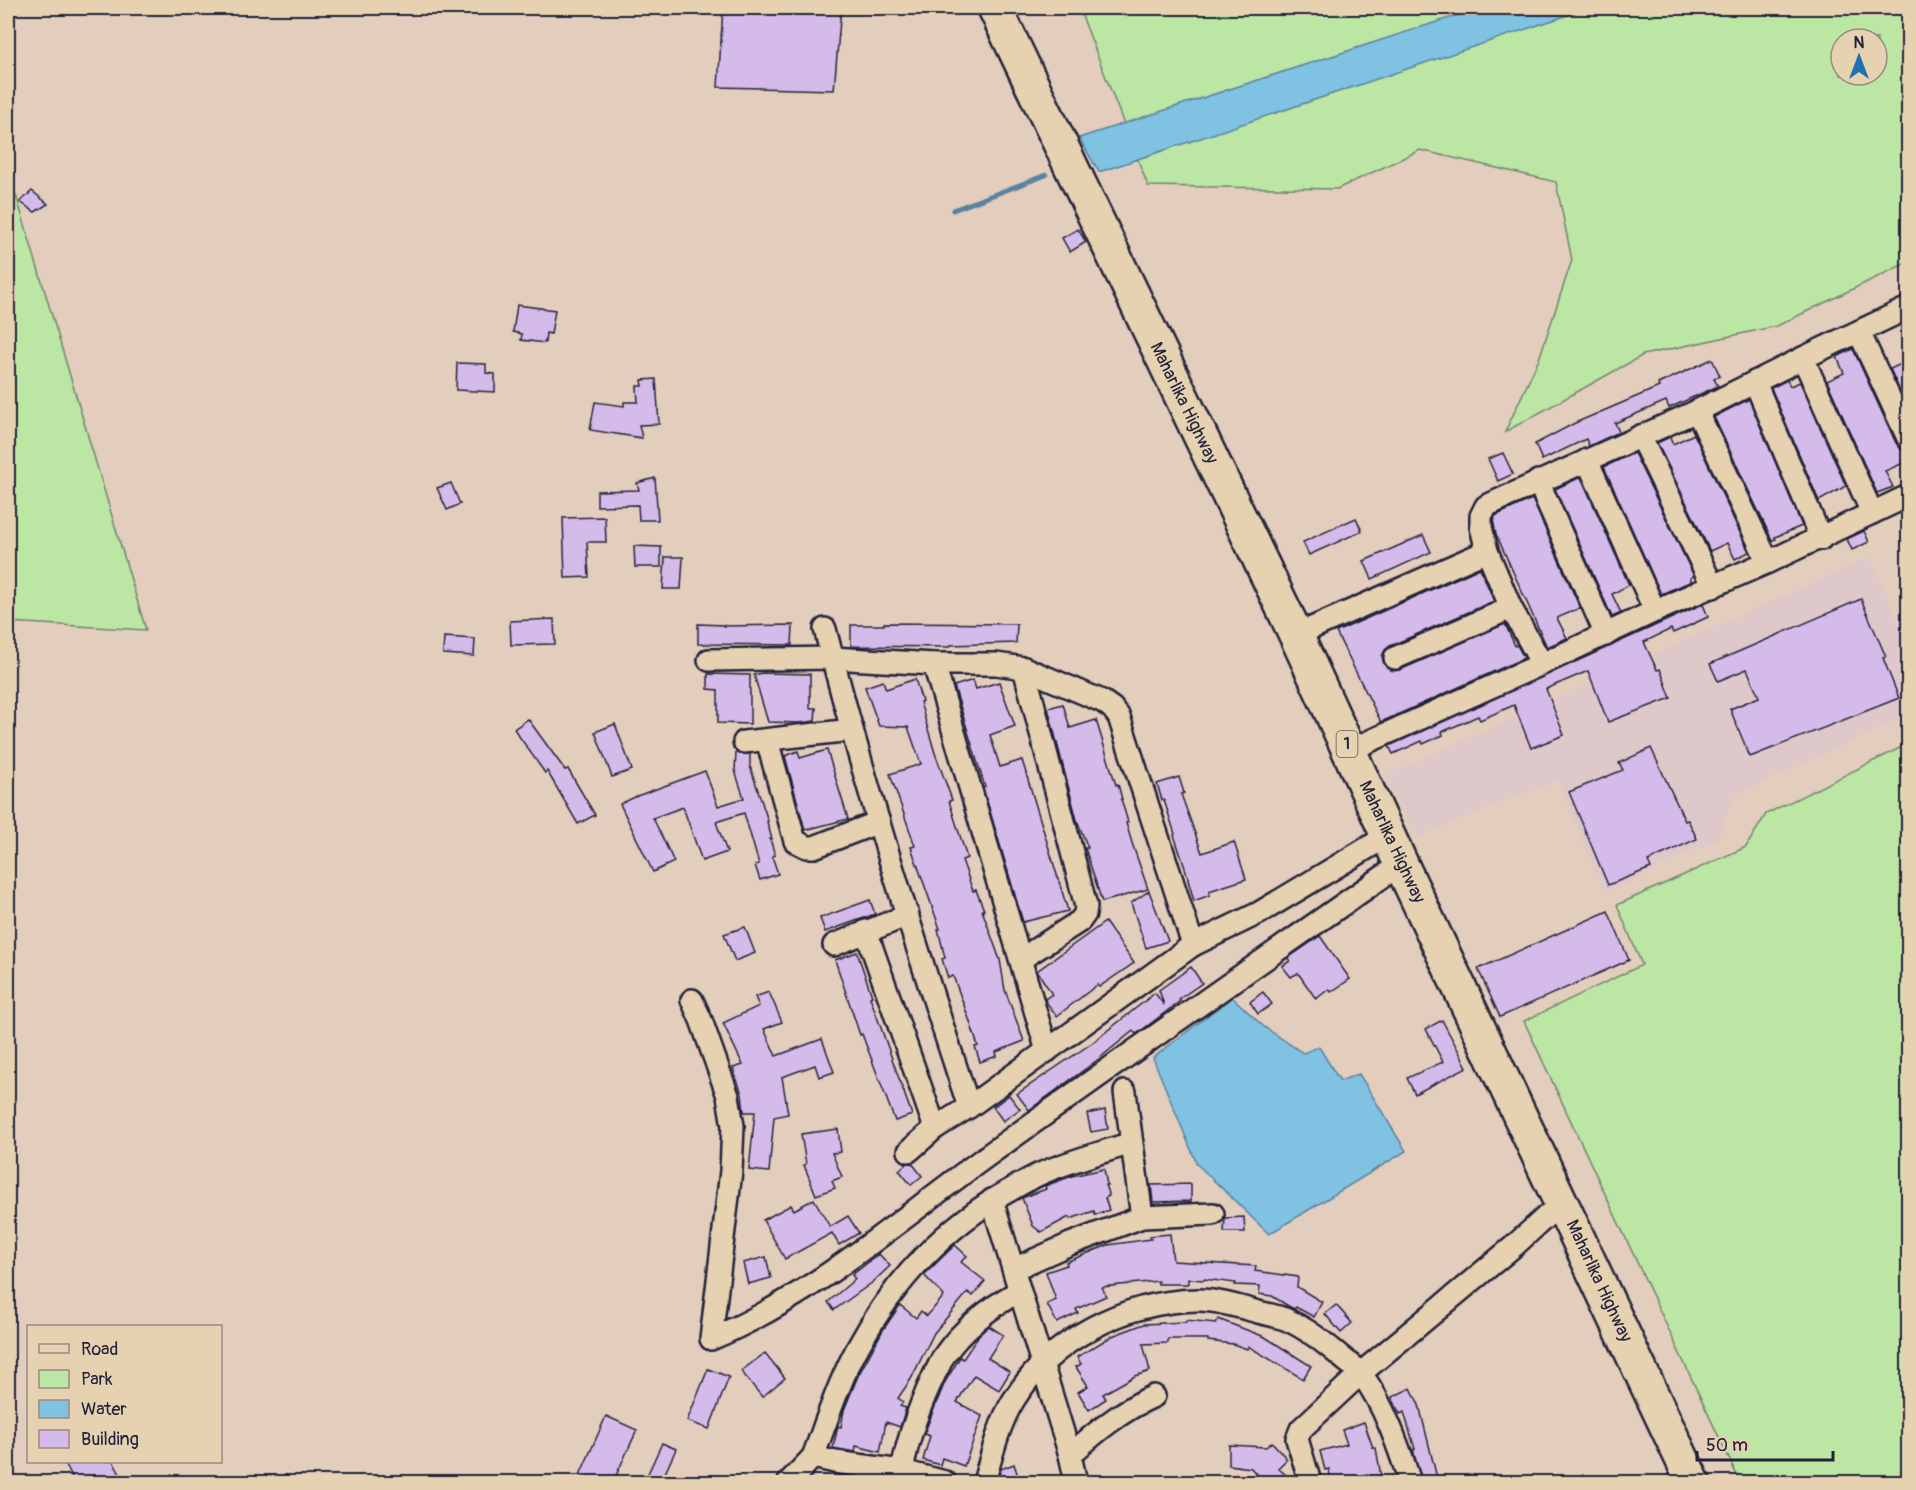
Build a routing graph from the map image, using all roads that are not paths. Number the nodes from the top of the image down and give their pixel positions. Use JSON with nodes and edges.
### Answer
{"nodes":[{"id":1,"x":995,"y":8,"type":"edge"},
{"id":2,"x":1908,"y":308,"type":"edge"},
{"id":3,"x":1859,"y":332,"type":"junction"},
{"id":4,"x":1803,"y":358,"type":"junction"},
{"id":5,"x":1755,"y":382,"type":"junction"},
{"id":6,"x":1697,"y":411,"type":"junction"},
{"id":7,"x":1640,"y":436,"type":"junction"},
{"id":8,"x":1908,"y":438,"type":"edge"},
{"id":9,"x":1587,"y":460,"type":"junction"},
{"id":10,"x":1538,"y":481,"type":"junction"},
{"id":11,"x":1908,"y":496,"type":"edge"},
{"id":12,"x":1872,"y":513,"type":"junction"},
{"id":13,"x":1821,"y":538,"type":"junction"},
{"id":14,"x":1487,"y":551,"type":"junction"},
{"id":15,"x":1768,"y":562,"type":"junction"},
{"id":16,"x":1713,"y":587,"type":"junction"},
{"id":17,"x":1511,"y":608,"type":"junction"},
{"id":18,"x":1655,"y":611,"type":"junction"},
{"id":19,"x":825,"y":629,"type":"dead end"},
{"id":20,"x":1296,"y":635,"type":"junction"},
{"id":21,"x":1606,"y":635,"type":"junction"},
{"id":22,"x":832,"y":658,"type":"junction"},
{"id":23,"x":1395,"y":658,"type":"dead end"},
{"id":24,"x":709,"y":660,"type":"dead end"},
{"id":25,"x":934,"y":664,"type":"junction"},
{"id":26,"x":1542,"y":664,"type":"junction"},
{"id":27,"x":1024,"y":668,"type":"junction"},
{"id":28,"x":852,"y":730,"type":"junction"},
{"id":29,"x":767,"y":740,"type":"junction"},
{"id":30,"x":744,"y":742,"type":"dead end"},
{"id":31,"x":1350,"y":750,"type":"junction"},
{"id":32,"x":879,"y":822,"type":"junction"},
{"id":33,"x":1395,"y":849,"type":"junction"},
{"id":34,"x":908,"y":915,"type":"junction"},
{"id":35,"x":866,"y":931,"type":"junction"},
{"id":36,"x":834,"y":945,"type":"dead end"},
{"id":37,"x":1193,"y":945,"type":"junction"},
{"id":38,"x":1021,"y":959,"type":"junction"},
{"id":39,"x":692,"y":1000,"type":"dead end"},
{"id":40,"x":1047,"y":1051,"type":"junction"},
{"id":41,"x":1125,"y":1092,"type":"dead end"},
{"id":42,"x":969,"y":1107,"type":"junction"},
{"id":43,"x":935,"y":1128,"type":"junction"},
{"id":44,"x":1131,"y":1143,"type":"junction"},
{"id":45,"x":909,"y":1151,"type":"dead end"},
{"id":46,"x":992,"y":1200,"type":"junction"},
{"id":47,"x":1562,"y":1202,"type":"junction"},
{"id":48,"x":1214,"y":1214,"type":"dead end"},
{"id":49,"x":1142,"y":1217,"type":"junction"},
{"id":50,"x":1014,"y":1269,"type":"junction"},
{"id":51,"x":1019,"y":1291,"type":"junction"},
{"id":52,"x":1043,"y":1362,"type":"junction"},
{"id":53,"x":1361,"y":1373,"type":"junction"},
{"id":54,"x":1154,"y":1396,"type":"dead end"},
{"id":55,"x":1070,"y":1455,"type":"junction"},
{"id":56,"x":813,"y":1457,"type":"junction"},
{"id":57,"x":901,"y":1477,"type":"edge"},
{"id":58,"x":789,"y":1482,"type":"edge"},
{"id":59,"x":945,"y":1482,"type":"edge"},
{"id":60,"x":984,"y":1482,"type":"edge"},
{"id":61,"x":1076,"y":1482,"type":"edge"},
{"id":62,"x":1310,"y":1482,"type":"edge"},
{"id":63,"x":1410,"y":1482,"type":"edge"},
{"id":64,"x":1693,"y":1482,"type":"edge"}],
"edges":[{"from":1,"to":20,"type":"highway","name":"Maharlika Highway","number":"1"},
{"from":2,"to":3,"type":"street"},
{"from":3,"to":4,"type":"street"},
{"from":3,"to":8,"type":"street"},
{"from":4,"to":5,"type":"street"},
{"from":4,"to":12,"type":"street"},
{"from":5,"to":6,"type":"street"},
{"from":5,"to":13,"type":"street"},
{"from":6,"to":7,"type":"street"},
{"from":6,"to":15,"type":"street"},
{"from":7,"to":9,"type":"street"},
{"from":7,"to":16,"type":"street"},
{"from":9,"to":10,"type":"street"},
{"from":9,"to":18,"type":"street"},
{"from":10,"to":14,"type":"street"},
{"from":10,"to":21,"type":"street"},
{"from":11,"to":12,"type":"street"},
{"from":12,"to":13,"type":"street"},
{"from":13,"to":15,"type":"street"},
{"from":14,"to":17,"type":"street"},
{"from":14,"to":20,"type":"street"},
{"from":15,"to":16,"type":"street"},
{"from":16,"to":18,"type":"street"},
{"from":17,"to":23,"type":"street"},
{"from":17,"to":26,"type":"street"},
{"from":18,"to":21,"type":"street"},
{"from":19,"to":22,"type":"street"},
{"from":20,"to":31,"type":"highway","name":"Maharlika Highway","number":"1"},
{"from":21,"to":26,"type":"street"},
{"from":22,"to":24,"type":"street"},
{"from":22,"to":25,"type":"street"},
{"from":22,"to":28,"type":"street"},
{"from":25,"to":27,"type":"street"},
{"from":25,"to":38,"type":"street"},
{"from":26,"to":31,"type":"street"},
{"from":27,"to":37,"type":"street"},
{"from":27,"to":38,"type":"street"},
{"from":28,"to":29,"type":"street"},
{"from":28,"to":32,"type":"street"},
{"from":29,"to":30,"type":"street"},
{"from":29,"to":32,"type":"street"},
{"from":31,"to":33,"type":"highway","name":"Maharlika Highway","number":"1"},
{"from":32,"to":34,"type":"street"},
{"from":33,"to":37,"type":"street"},
{"from":33,"to":39,"type":"street"},
{"from":33,"to":47,"type":"highway","name":"Maharlika Highway","number":"1"},
{"from":34,"to":35,"type":"street"},
{"from":34,"to":42,"type":"street"},
{"from":35,"to":36,"type":"street"},
{"from":35,"to":43,"type":"street"},
{"from":37,"to":40,"type":"street"},
{"from":38,"to":40,"type":"street"},
{"from":40,"to":42,"type":"street"},
{"from":41,"to":44,"type":"street"},
{"from":42,"to":43,"type":"street"},
{"from":43,"to":45,"type":"street"},
{"from":44,"to":46,"type":"street"},
{"from":44,"to":49,"type":"street"},
{"from":46,"to":50,"type":"street"},
{"from":46,"to":56,"type":"street"},
{"from":47,"to":53,"type":"street"},
{"from":47,"to":64,"type":"highway","name":"Maharlika Highway","number":"1"},
{"from":48,"to":49,"type":"street"},
{"from":49,"to":50,"type":"street"},
{"from":50,"to":51,"type":"street"},
{"from":51,"to":52,"type":"street"},
{"from":51,"to":57,"type":"street"},
{"from":52,"to":53,"type":"street"},
{"from":52,"to":55,"type":"street"},
{"from":52,"to":60,"type":"street"},
{"from":53,"to":62,"type":"street"},
{"from":53,"to":63,"type":"street"},
{"from":54,"to":55,"type":"street"},
{"from":55,"to":61,"type":"street"},
{"from":56,"to":57,"type":"street"},
{"from":56,"to":58,"type":"street"},
{"from":57,"to":59,"type":"street"}]}
